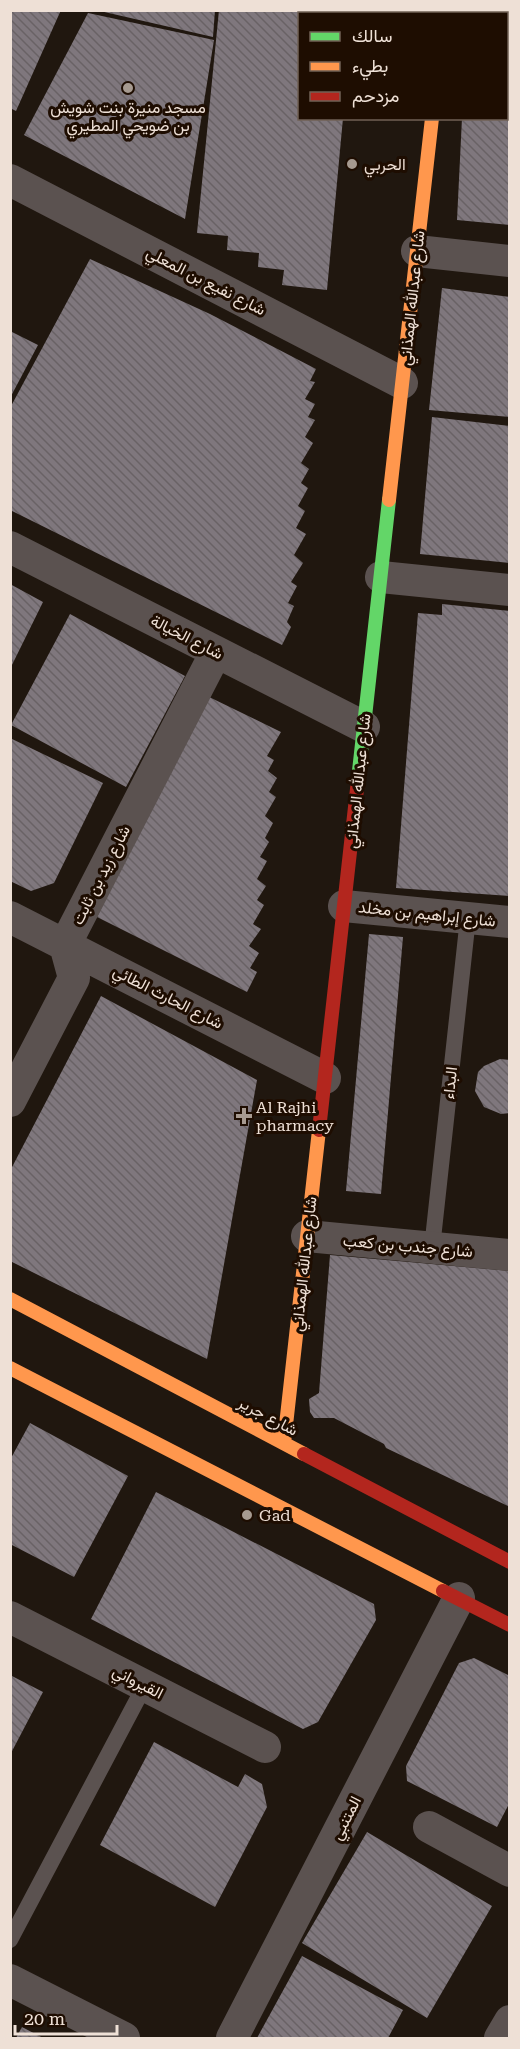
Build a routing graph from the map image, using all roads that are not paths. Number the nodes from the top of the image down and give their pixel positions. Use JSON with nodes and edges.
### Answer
{"nodes":[{"id":1,"x":432,"y":120,"type":"edge"},
{"id":2,"x":10,"y":180,"type":"edge"},
{"id":3,"x":417,"y":251,"type":"junction"},
{"id":4,"x":510,"y":261,"type":"edge"},
{"id":5,"x":402,"y":383,"type":"junction"},
{"id":6,"x":10,"y":547,"type":"edge"},
{"id":7,"x":381,"y":577,"type":"junction"},
{"id":8,"x":510,"y":590,"type":"edge"},
{"id":9,"x":216,"y":652,"type":"junction"},
{"id":10,"x":364,"y":727,"type":"junction"},
{"id":11,"x":344,"y":906,"type":"junction"},
{"id":12,"x":10,"y":917,"type":"edge"},
{"id":13,"x":468,"y":918,"type":"junction"},
{"id":14,"x":510,"y":922,"type":"edge"},
{"id":15,"x":65,"y":945,"type":"junction"},
{"id":16,"x":325,"y":1078,"type":"junction"},
{"id":17,"x":10,"y":1101,"type":"edge"},
{"id":18,"x":307,"y":1236,"type":"junction"},
{"id":19,"x":432,"y":1248,"type":"junction"},
{"id":20,"x":510,"y":1255,"type":"edge"},
{"id":21,"x":10,"y":1299,"type":"edge"},
{"id":22,"x":10,"y":1368,"type":"edge"},
{"id":23,"x":284,"y":1443,"type":"junction"},
{"id":24,"x":510,"y":1562,"type":"edge"},
{"id":25,"x":459,"y":1598,"type":"junction"},
{"id":26,"x":10,"y":1617,"type":"edge"},
{"id":27,"x":510,"y":1624,"type":"edge"},
{"id":28,"x":144,"y":1686,"type":"junction"},
{"id":29,"x":265,"y":1747,"type":"dead end"},
{"id":30,"x":429,"y":1827,"type":"dead end"},
{"id":31,"x":510,"y":1871,"type":"edge"},
{"id":32,"x":10,"y":1940,"type":"edge"},
{"id":33,"x":10,"y":1980,"type":"edge"},
{"id":34,"x":510,"y":2021,"type":"edge"},
{"id":35,"x":124,"y":2038,"type":"edge"},
{"id":36,"x":232,"y":2038,"type":"edge"},
{"id":37,"x":500,"y":2038,"type":"edge"}],
"edges":[{"from":1,"to":3,"type":"street","name":"شارع عبدالله الهمذاني"},
{"from":2,"to":5,"type":"street","name":"شارع نفيع بن المعلي"},
{"from":3,"to":4,"type":"street"},
{"from":3,"to":5,"type":"street","name":"شارع عبدالله الهمذاني"},
{"from":5,"to":7,"type":"street","name":"شارع عبدالله الهمذاني"},
{"from":6,"to":9,"type":"street","name":"شارع الخيالة"},
{"from":7,"to":8,"type":"street"},
{"from":7,"to":10,"type":"street","name":"شارع عبدالله الهمذاني"},
{"from":9,"to":10,"type":"street","name":"شارع الخيالة"},
{"from":9,"to":15,"type":"street","name":"شارع زيد بن ثابت"},
{"from":10,"to":11,"type":"street","name":"شارع عبدالله الهمذاني"},
{"from":11,"to":13,"type":"street","name":"شارع إبراهيم بن مخلد"},
{"from":11,"to":16,"type":"street","name":"شارع عبدالله الهمذاني"},
{"from":12,"to":15,"type":"street","name":"شارع الحارث الطائي"},
{"from":13,"to":14,"type":"street","name":"شارع إبراهيم بن مخلد"},
{"from":13,"to":19,"type":"lane","name":"البداء"},
{"from":15,"to":16,"type":"street","name":"شارع الحارث الطائي"},
{"from":15,"to":17,"type":"street","name":"شارع زيد بن ثابت"},
{"from":16,"to":18,"type":"street","name":"شارع عبدالله الهمذاني"},
{"from":18,"to":19,"type":"street","name":"شارع جندب بن كعب"},
{"from":18,"to":23,"type":"street","name":"شارع عبدالله الهمذاني"},
{"from":19,"to":20,"type":"street","name":"شارع جندب بن كعب"},
{"from":21,"to":23,"type":"street","name":"شارع جرير"},
{"from":22,"to":25,"type":"street"},
{"from":23,"to":24,"type":"street","name":"شارع جرير"},
{"from":25,"to":27,"type":"street"},
{"from":25,"to":36,"type":"street","name":"المتنبي"},
{"from":26,"to":28,"type":"street","name":"القيرواني"},
{"from":28,"to":29,"type":"street","name":"القيرواني"},
{"from":28,"to":32,"type":"lane"},
{"from":30,"to":31,"type":"street"},
{"from":33,"to":35,"type":"street"},
{"from":34,"to":37,"type":"street"}]}
